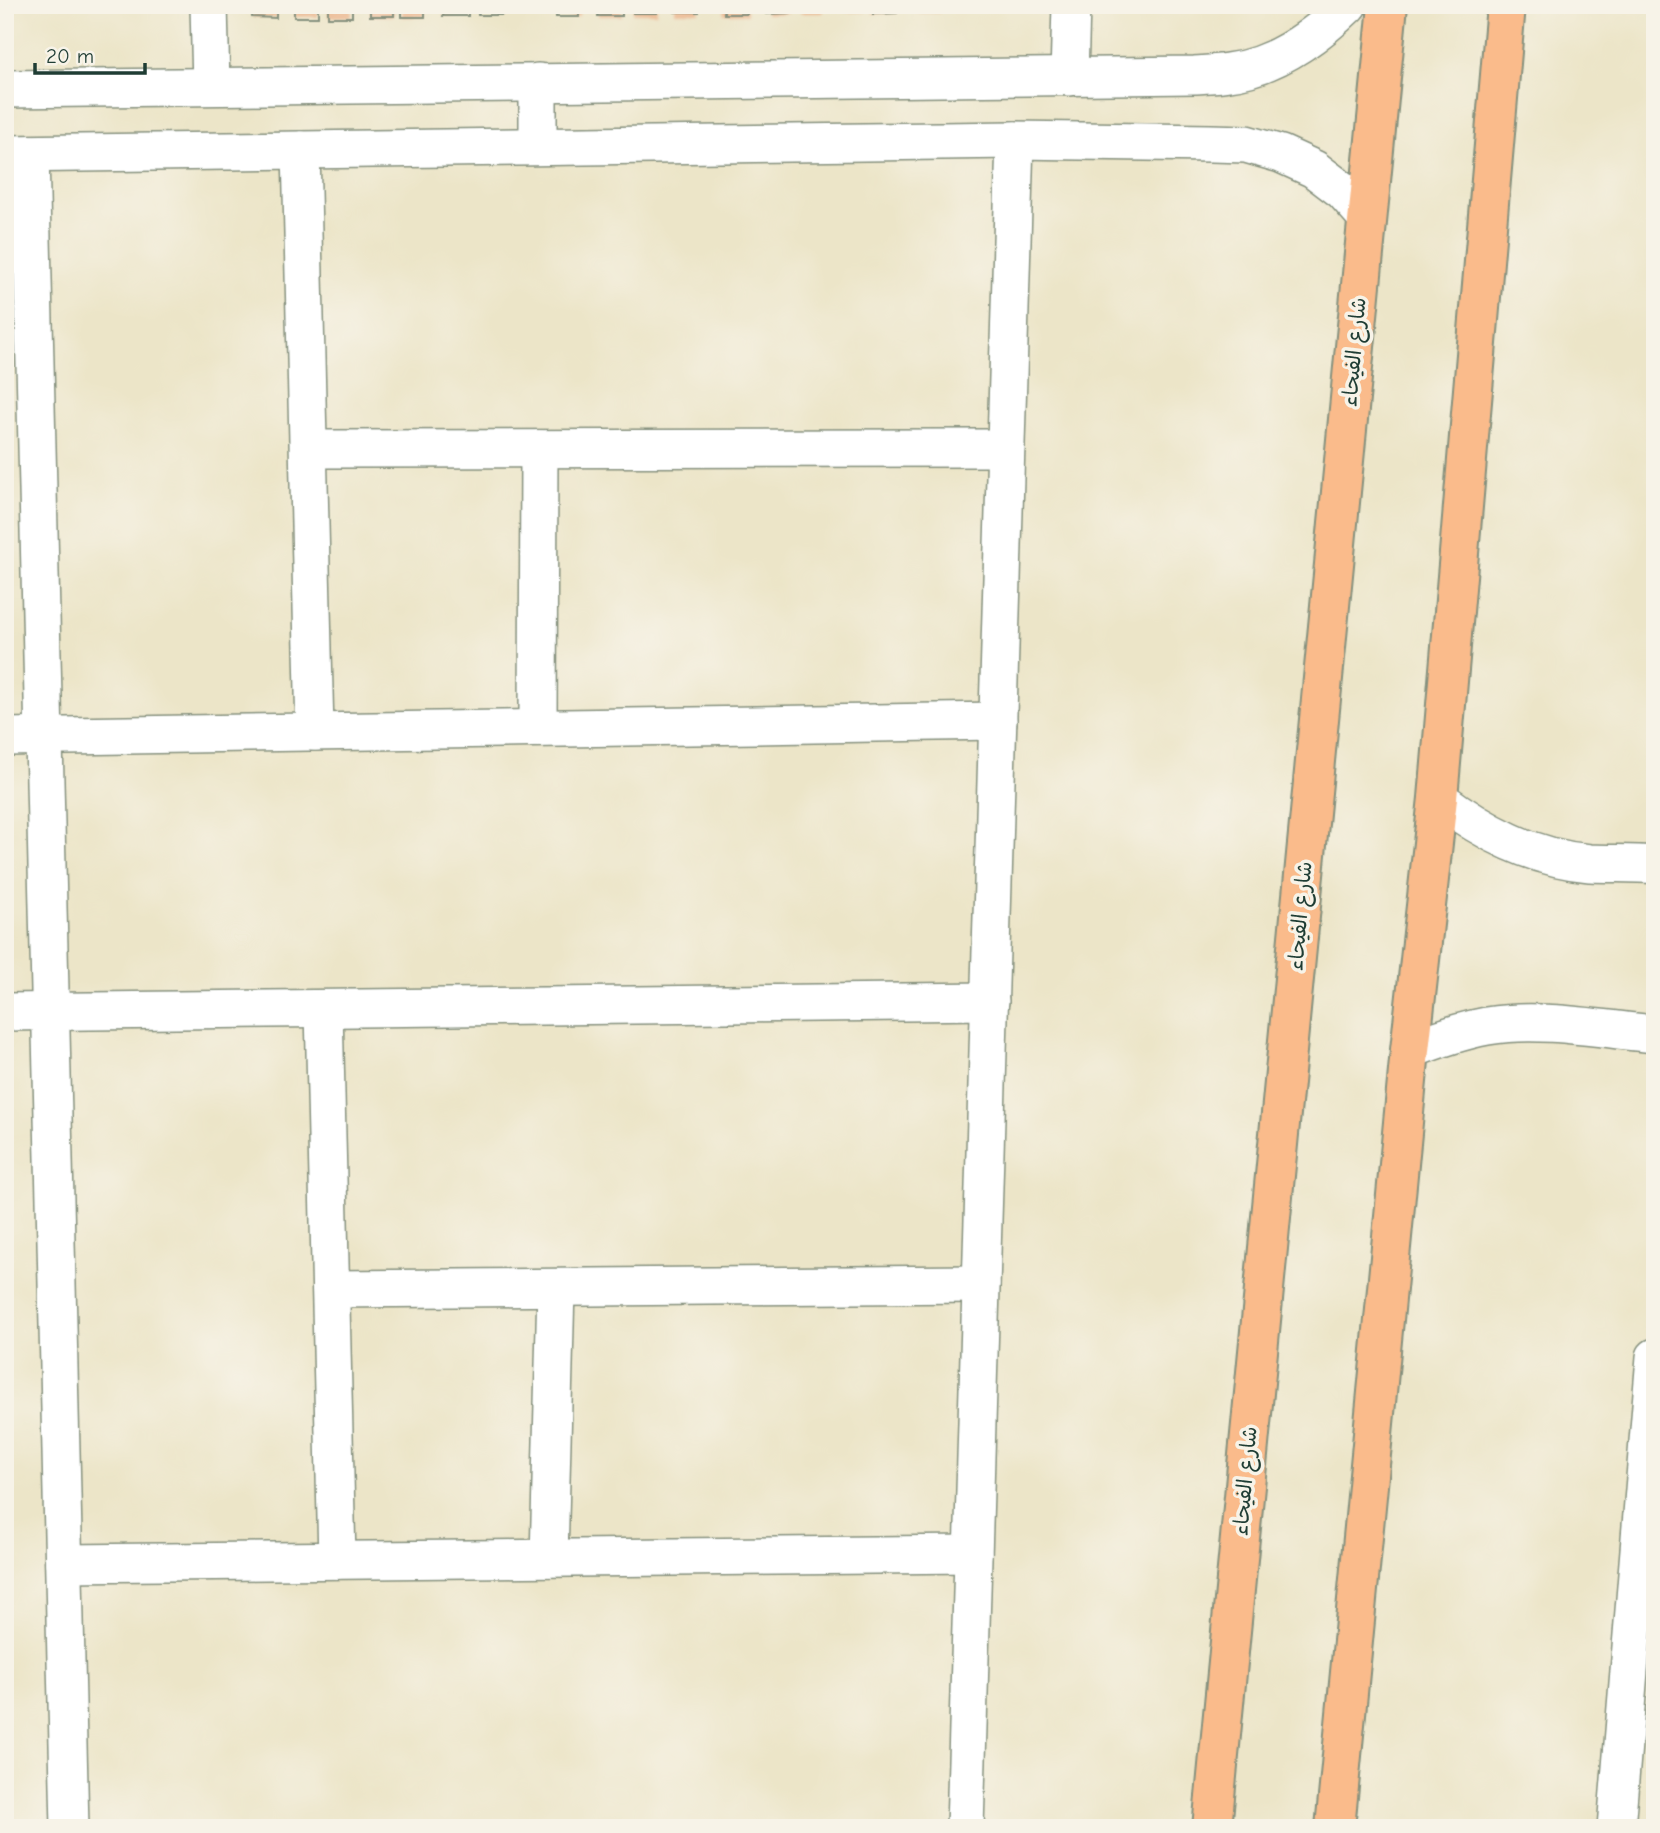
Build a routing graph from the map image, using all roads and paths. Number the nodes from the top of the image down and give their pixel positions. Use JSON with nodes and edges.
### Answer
{"nodes":[{"id":1,"x":209,"y":5,"type":"edge"},
{"id":2,"x":1071,"y":5,"type":"edge"},
{"id":3,"x":1348,"y":5,"type":"edge"},
{"id":4,"x":1388,"y":5,"type":"edge"},
{"id":5,"x":1506,"y":5,"type":"edge"},
{"id":6,"x":1069,"y":78,"type":"junction"},
{"id":7,"x":538,"y":82,"type":"junction"},
{"id":8,"x":211,"y":86,"type":"junction"},
{"id":9,"x":5,"y":89,"type":"edge"},
{"id":10,"x":1014,"y":140,"type":"junction"},
{"id":11,"x":538,"y":146,"type":"junction"},
{"id":12,"x":301,"y":150,"type":"junction"},
{"id":13,"x":17,"y":154,"type":"edge"},
{"id":14,"x":1367,"y":218,"type":"junction"},
{"id":15,"x":1006,"y":448,"type":"junction"},
{"id":16,"x":539,"y":449,"type":"junction"},
{"id":17,"x":309,"y":450,"type":"junction"},
{"id":18,"x":998,"y":721,"type":"junction"},
{"id":19,"x":538,"y":728,"type":"junction"},
{"id":20,"x":315,"y":732,"type":"junction"},
{"id":21,"x":44,"y":736,"type":"junction"},
{"id":22,"x":5,"y":737,"type":"edge"},
{"id":23,"x":1438,"y":798,"type":"junction"},
{"id":24,"x":1655,"y":865,"type":"edge"},
{"id":25,"x":990,"y":1001,"type":"junction"},
{"id":26,"x":324,"y":1009,"type":"junction"},
{"id":27,"x":5,"y":1012,"type":"edge"},
{"id":28,"x":51,"y":1012,"type":"junction"},
{"id":29,"x":1655,"y":1034,"type":"edge"},
{"id":30,"x":1410,"y":1050,"type":"junction"},
{"id":31,"x":981,"y":1284,"type":"junction"},
{"id":32,"x":556,"y":1288,"type":"junction"},
{"id":33,"x":331,"y":1289,"type":"junction"},
{"id":34,"x":1654,"y":1366,"type":"edge"},
{"id":35,"x":973,"y":1554,"type":"junction"},
{"id":36,"x":549,"y":1558,"type":"junction"},
{"id":37,"x":337,"y":1560,"type":"junction"},
{"id":38,"x":64,"y":1563,"type":"junction"},
{"id":39,"x":70,"y":1828,"type":"edge"},
{"id":40,"x":964,"y":1828,"type":"edge"},
{"id":41,"x":1212,"y":1828,"type":"edge"},
{"id":42,"x":1335,"y":1828,"type":"edge"},
{"id":43,"x":1616,"y":1828,"type":"edge"}],
"edges":[{"from":1,"to":8,"type":"street"},
{"from":2,"to":6,"type":"street"},
{"from":3,"to":6,"type":"street"},
{"from":4,"to":14,"type":"highway","name":"شارع الفيحاء"},
{"from":5,"to":23,"type":"highway"},
{"from":6,"to":7,"type":"street"},
{"from":7,"to":8,"type":"street"},
{"from":7,"to":11,"type":"street"},
{"from":8,"to":9,"type":"street"},
{"from":10,"to":11,"type":"street"},
{"from":10,"to":14,"type":"street"},
{"from":10,"to":15,"type":"street"},
{"from":11,"to":12,"type":"street"},
{"from":12,"to":13,"type":"street"},
{"from":12,"to":17,"type":"street"},
{"from":13,"to":21,"type":"street"},
{"from":14,"to":41,"type":"highway","name":"شارع الفيحاء"},
{"from":15,"to":16,"type":"street"},
{"from":15,"to":18,"type":"street"},
{"from":16,"to":17,"type":"street"},
{"from":16,"to":19,"type":"street"},
{"from":17,"to":20,"type":"street"},
{"from":18,"to":19,"type":"street"},
{"from":18,"to":25,"type":"street"},
{"from":19,"to":20,"type":"street"},
{"from":20,"to":21,"type":"street"},
{"from":21,"to":22,"type":"street"},
{"from":21,"to":28,"type":"street"},
{"from":23,"to":24,"type":"street"},
{"from":23,"to":30,"type":"highway"},
{"from":25,"to":26,"type":"street"},
{"from":25,"to":31,"type":"street"},
{"from":26,"to":28,"type":"street"},
{"from":26,"to":33,"type":"street"},
{"from":27,"to":28,"type":"street"},
{"from":28,"to":38,"type":"street"},
{"from":29,"to":30,"type":"street"},
{"from":30,"to":42,"type":"highway"},
{"from":31,"to":32,"type":"street"},
{"from":31,"to":35,"type":"street"},
{"from":32,"to":33,"type":"street"},
{"from":32,"to":36,"type":"street"},
{"from":33,"to":37,"type":"street"},
{"from":34,"to":43,"type":"street"},
{"from":35,"to":36,"type":"street"},
{"from":35,"to":40,"type":"street"},
{"from":36,"to":37,"type":"street"},
{"from":37,"to":38,"type":"street"},
{"from":38,"to":39,"type":"street"}]}
